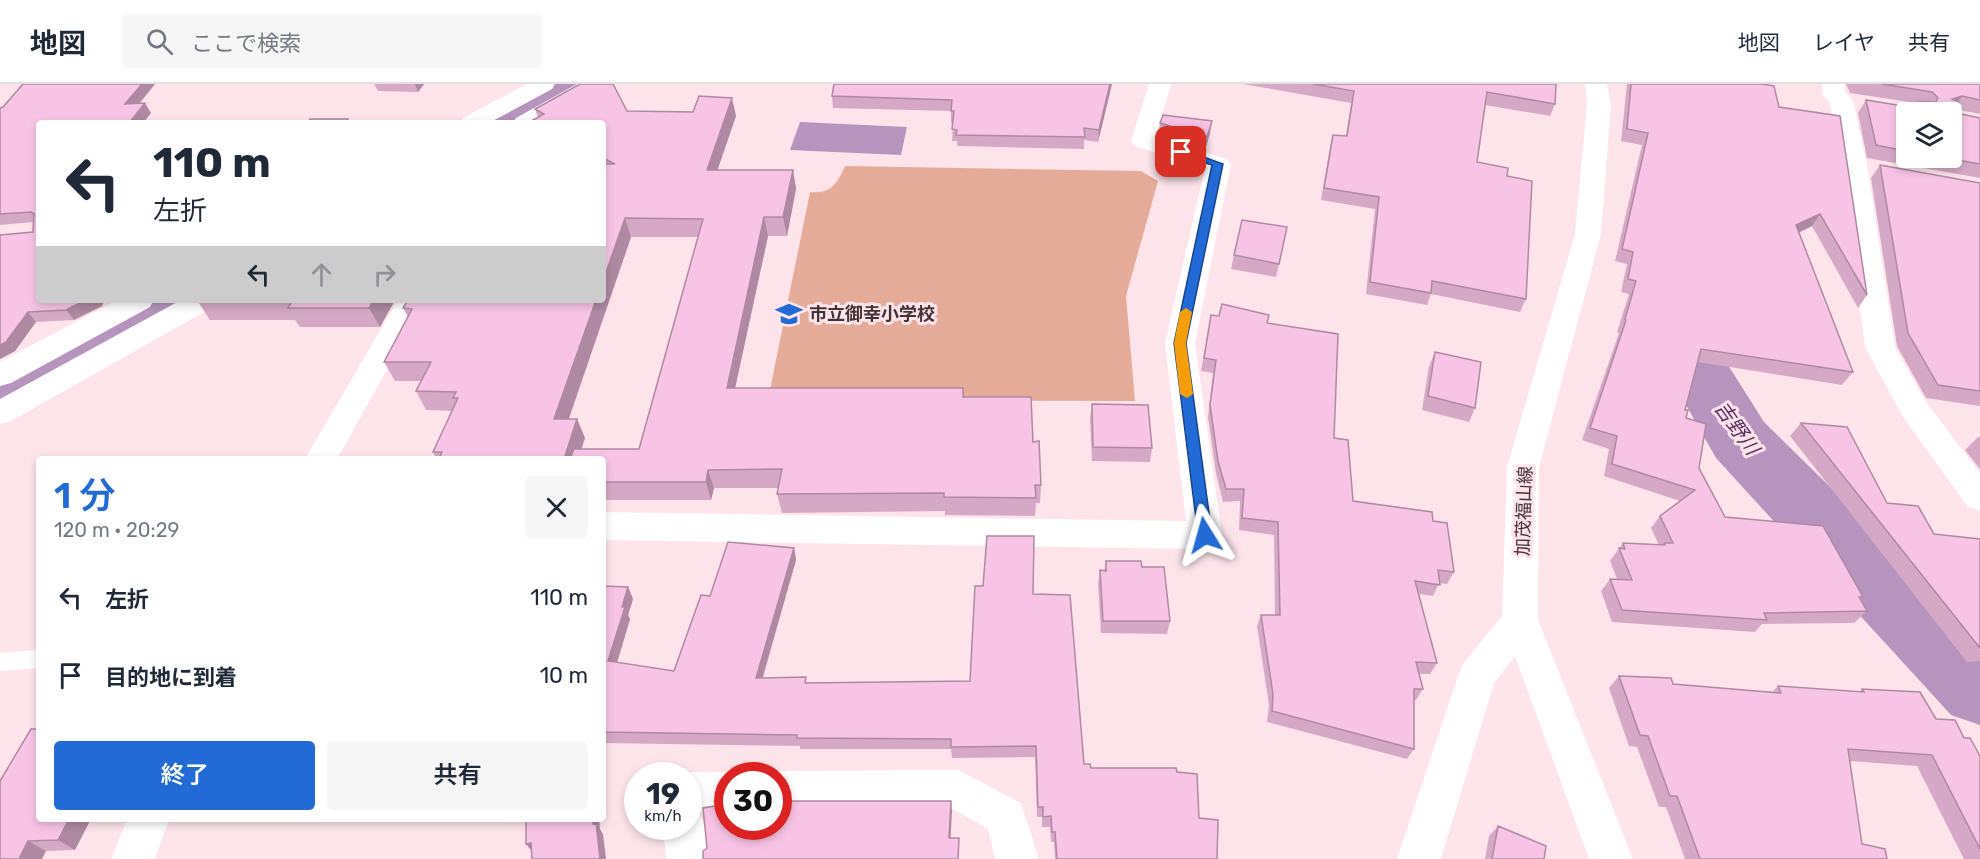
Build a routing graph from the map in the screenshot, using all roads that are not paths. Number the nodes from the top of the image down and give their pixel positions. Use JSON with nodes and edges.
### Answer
{"nodes":[{"id":1,"x":544,"y":84,"type":"edge"},
{"id":2,"x":594,"y":84,"type":"edge"},
{"id":3,"x":1161,"y":84,"type":"edge"},
{"id":4,"x":1596,"y":84,"type":"edge"},
{"id":5,"x":1845,"y":96,"type":"edge"},
{"id":6,"x":477,"y":120,"type":"edge"},
{"id":7,"x":529,"y":120,"type":"edge"},
{"id":8,"x":134,"y":303,"type":"edge"},
{"id":9,"x":198,"y":303,"type":"edge"},
{"id":10,"x":410,"y":303,"type":"edge"},
{"id":11,"x":0,"y":375,"type":"edge"},
{"id":12,"x":0,"y":413,"type":"edge"},
{"id":13,"x":323,"y":456,"type":"edge"},
{"id":14,"x":1980,"y":498,"type":"edge"},
{"id":15,"x":606,"y":526,"type":"edge"},
{"id":16,"x":1520,"y":620,"type":"junction"},
{"id":17,"x":36,"y":659,"type":"edge"},
{"id":18,"x":0,"y":662,"type":"edge"},
{"id":19,"x":792,"y":791,"type":"edge"},
{"id":20,"x":147,"y":822,"type":"edge"},
{"id":21,"x":686,"y":840,"type":"edge"},
{"id":22,"x":133,"y":859,"type":"edge"},
{"id":23,"x":688,"y":859,"type":"edge"},
{"id":24,"x":1017,"y":859,"type":"edge"},
{"id":25,"x":1419,"y":859,"type":"edge"},
{"id":26,"x":1611,"y":859,"type":"edge"}],
"edges":[{"from":1,"to":6,"type":"street"},
{"from":2,"to":7,"type":"street"},
{"from":3,"to":15,"type":"street"},
{"from":4,"to":16,"type":"street","name":"加茂福山線"},
{"from":5,"to":14,"type":"street"},
{"from":8,"to":11,"type":"street"},
{"from":9,"to":12,"type":"street"},
{"from":10,"to":13,"type":"street"},
{"from":16,"to":25,"type":"street"},
{"from":16,"to":26,"type":"street","name":"加茂福山線"},
{"from":17,"to":18,"type":"lane"},
{"from":19,"to":24,"type":"street"},
{"from":20,"to":22,"type":"street"},
{"from":21,"to":23,"type":"street"}]}
